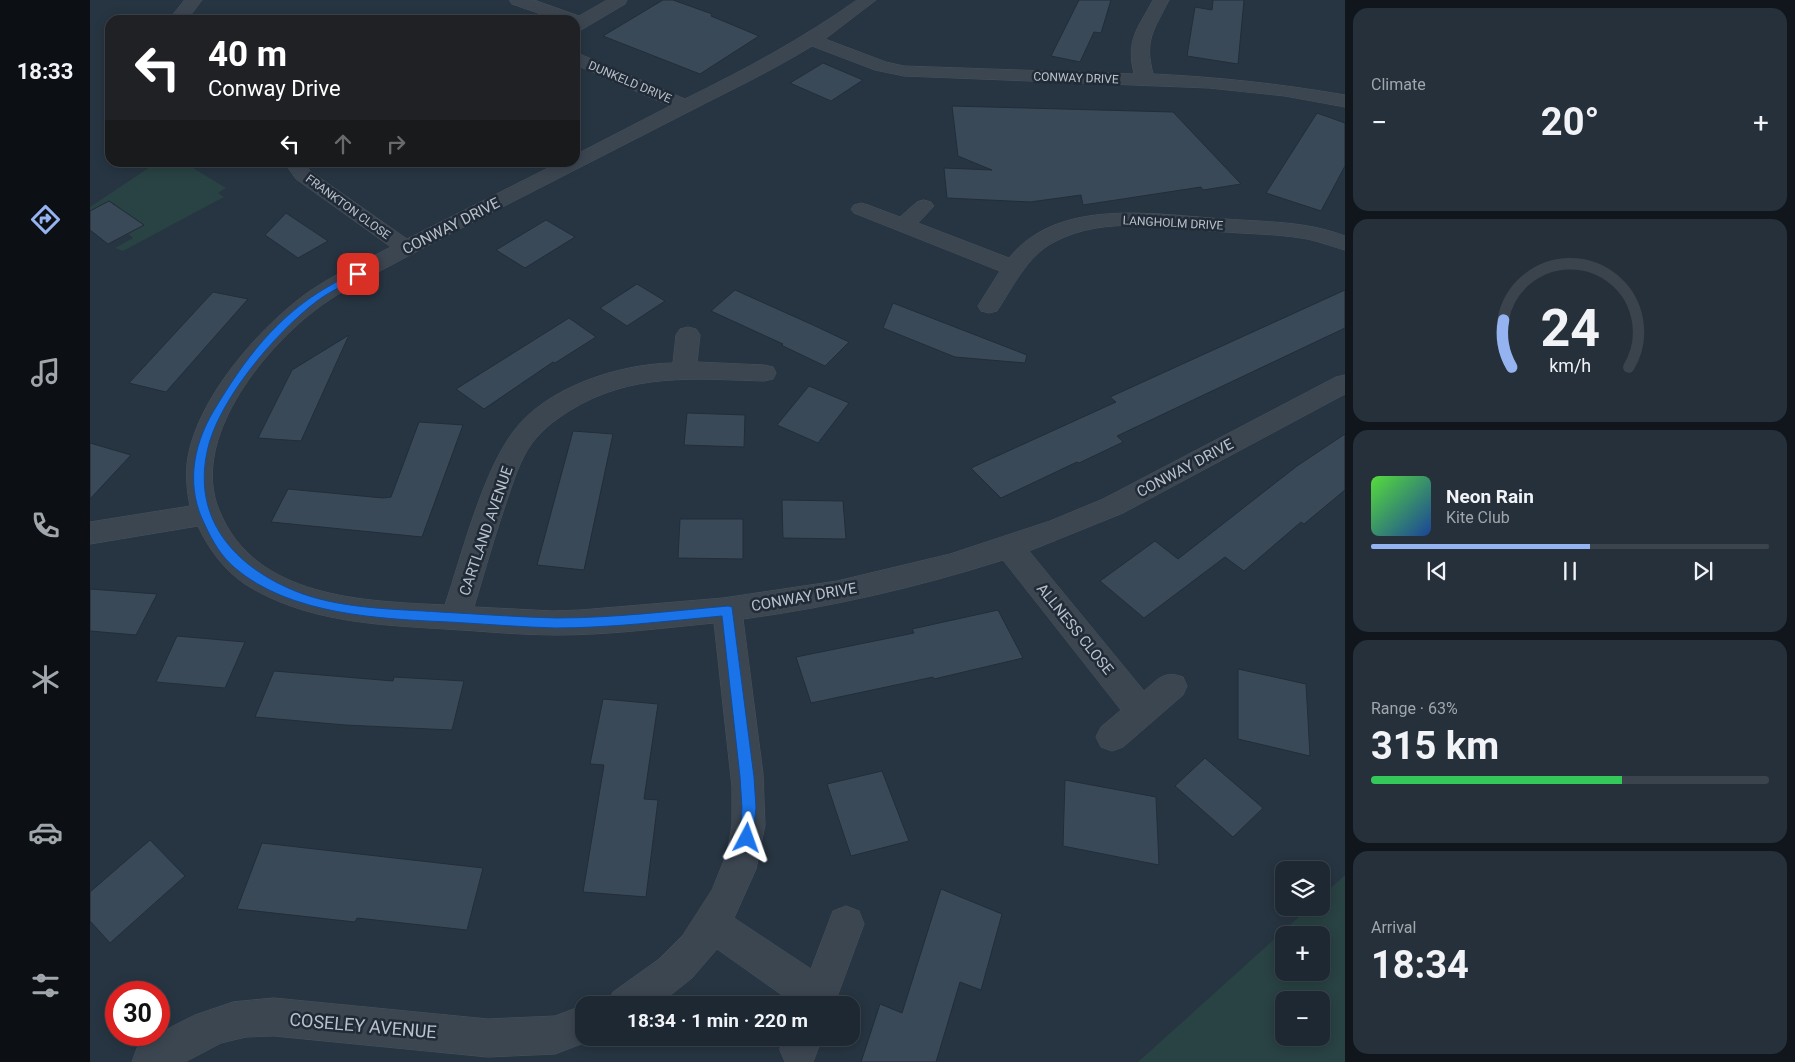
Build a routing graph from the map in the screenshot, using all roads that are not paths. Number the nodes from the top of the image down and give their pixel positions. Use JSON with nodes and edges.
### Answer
{"nodes":[{"id":1,"x":194,"y":0,"type":"edge"},
{"id":2,"x":518,"y":0,"type":"edge"},
{"id":3,"x":619,"y":0,"type":"edge"},
{"id":4,"x":868,"y":0,"type":"edge"},
{"id":5,"x":1161,"y":0,"type":"edge"},
{"id":6,"x":182,"y":15,"type":"edge"},
{"id":7,"x":556,"y":15,"type":"edge"},
{"id":8,"x":580,"y":23,"type":"edge"},
{"id":9,"x":812,"y":40,"type":"junction"},
{"id":10,"x":580,"y":61,"type":"edge"},
{"id":11,"x":1145,"y":80,"type":"junction"},
{"id":12,"x":1345,"y":101,"type":"edge"},
{"id":13,"x":686,"y":106,"type":"junction"},
{"id":14,"x":580,"y":160,"type":"edge"},
{"id":15,"x":297,"y":167,"type":"edge"},
{"id":16,"x":566,"y":167,"type":"edge"},
{"id":17,"x":924,"y":206,"type":"dead end"},
{"id":18,"x":861,"y":209,"type":"dead end"},
{"id":19,"x":903,"y":226,"type":"junction"},
{"id":20,"x":1345,"y":243,"type":"edge"},
{"id":21,"x":406,"y":248,"type":"junction"},
{"id":22,"x":1014,"y":268,"type":"junction"},
{"id":23,"x":989,"y":306,"type":"dead end"},
{"id":24,"x":688,"y":335,"type":"dead end"},
{"id":25,"x":684,"y":372,"type":"junction"},
{"id":26,"x":764,"y":373,"type":"dead end"},
{"id":27,"x":1345,"y":383,"type":"edge"},
{"id":28,"x":205,"y":514,"type":"junction"},
{"id":29,"x":90,"y":533,"type":"edge"},
{"id":30,"x":1009,"y":547,"type":"junction"},
{"id":31,"x":728,"y":611,"type":"junction"},
{"id":32,"x":456,"y":618,"type":"junction"},
{"id":33,"x":1172,"y":686,"type":"dead end"},
{"id":34,"x":1142,"y":712,"type":"junction"},
{"id":35,"x":1112,"y":737,"type":"dead end"},
{"id":36,"x":712,"y":924,"type":"junction"},
{"id":37,"x":846,"y":924,"type":"dead end"},
{"id":38,"x":640,"y":996,"type":"edge"},
{"id":39,"x":810,"y":996,"type":"edge"},
{"id":40,"x":819,"y":996,"type":"edge"},
{"id":41,"x":575,"y":1027,"type":"edge"},
{"id":42,"x":151,"y":1062,"type":"edge"}],
"edges":[{"from":1,"to":6,"type":"street"},
{"from":2,"to":7,"type":"street"},
{"from":3,"to":8,"type":"street"},
{"from":4,"to":9,"type":"street","name":"CONWAY DRIVE"},
{"from":5,"to":11,"type":"street"},
{"from":9,"to":11,"type":"street","name":"CONWAY DRIVE"},
{"from":9,"to":13,"type":"street","name":"CONWAY DRIVE"},
{"from":10,"to":13,"type":"street","name":"DUNKELD DRIVE"},
{"from":11,"to":12,"type":"street","name":"CONWAY DRIVE"},
{"from":13,"to":14,"type":"street","name":"CONWAY DRIVE"},
{"from":15,"to":21,"type":"street","name":"FRANKTON CLOSE"},
{"from":16,"to":21,"type":"street","name":"CONWAY DRIVE"},
{"from":17,"to":19,"type":"street"},
{"from":18,"to":19,"type":"street"},
{"from":19,"to":22,"type":"street"},
{"from":20,"to":22,"type":"street","name":"LANGHOLM DRIVE"},
{"from":21,"to":28,"type":"street","name":"CONWAY DRIVE"},
{"from":22,"to":23,"type":"street","name":"LANGHOLM DRIVE"},
{"from":24,"to":25,"type":"street"},
{"from":25,"to":26,"type":"street","name":"CARTLAND AVENUE"},
{"from":25,"to":32,"type":"street","name":"CARTLAND AVENUE"},
{"from":27,"to":30,"type":"street","name":"CONWAY DRIVE"},
{"from":28,"to":29,"type":"street"},
{"from":28,"to":32,"type":"street","name":"CONWAY DRIVE"},
{"from":30,"to":31,"type":"street","name":"CONWAY DRIVE"},
{"from":30,"to":34,"type":"street","name":"ALLNESS CLOSE"},
{"from":31,"to":32,"type":"street","name":"CONWAY DRIVE"},
{"from":31,"to":36,"type":"street"},
{"from":33,"to":34,"type":"street"},
{"from":34,"to":35,"type":"street"},
{"from":36,"to":38,"type":"street"},
{"from":36,"to":39,"type":"street"},
{"from":37,"to":40,"type":"street"},
{"from":41,"to":42,"type":"street","name":"COSELEY AVENUE"}]}
